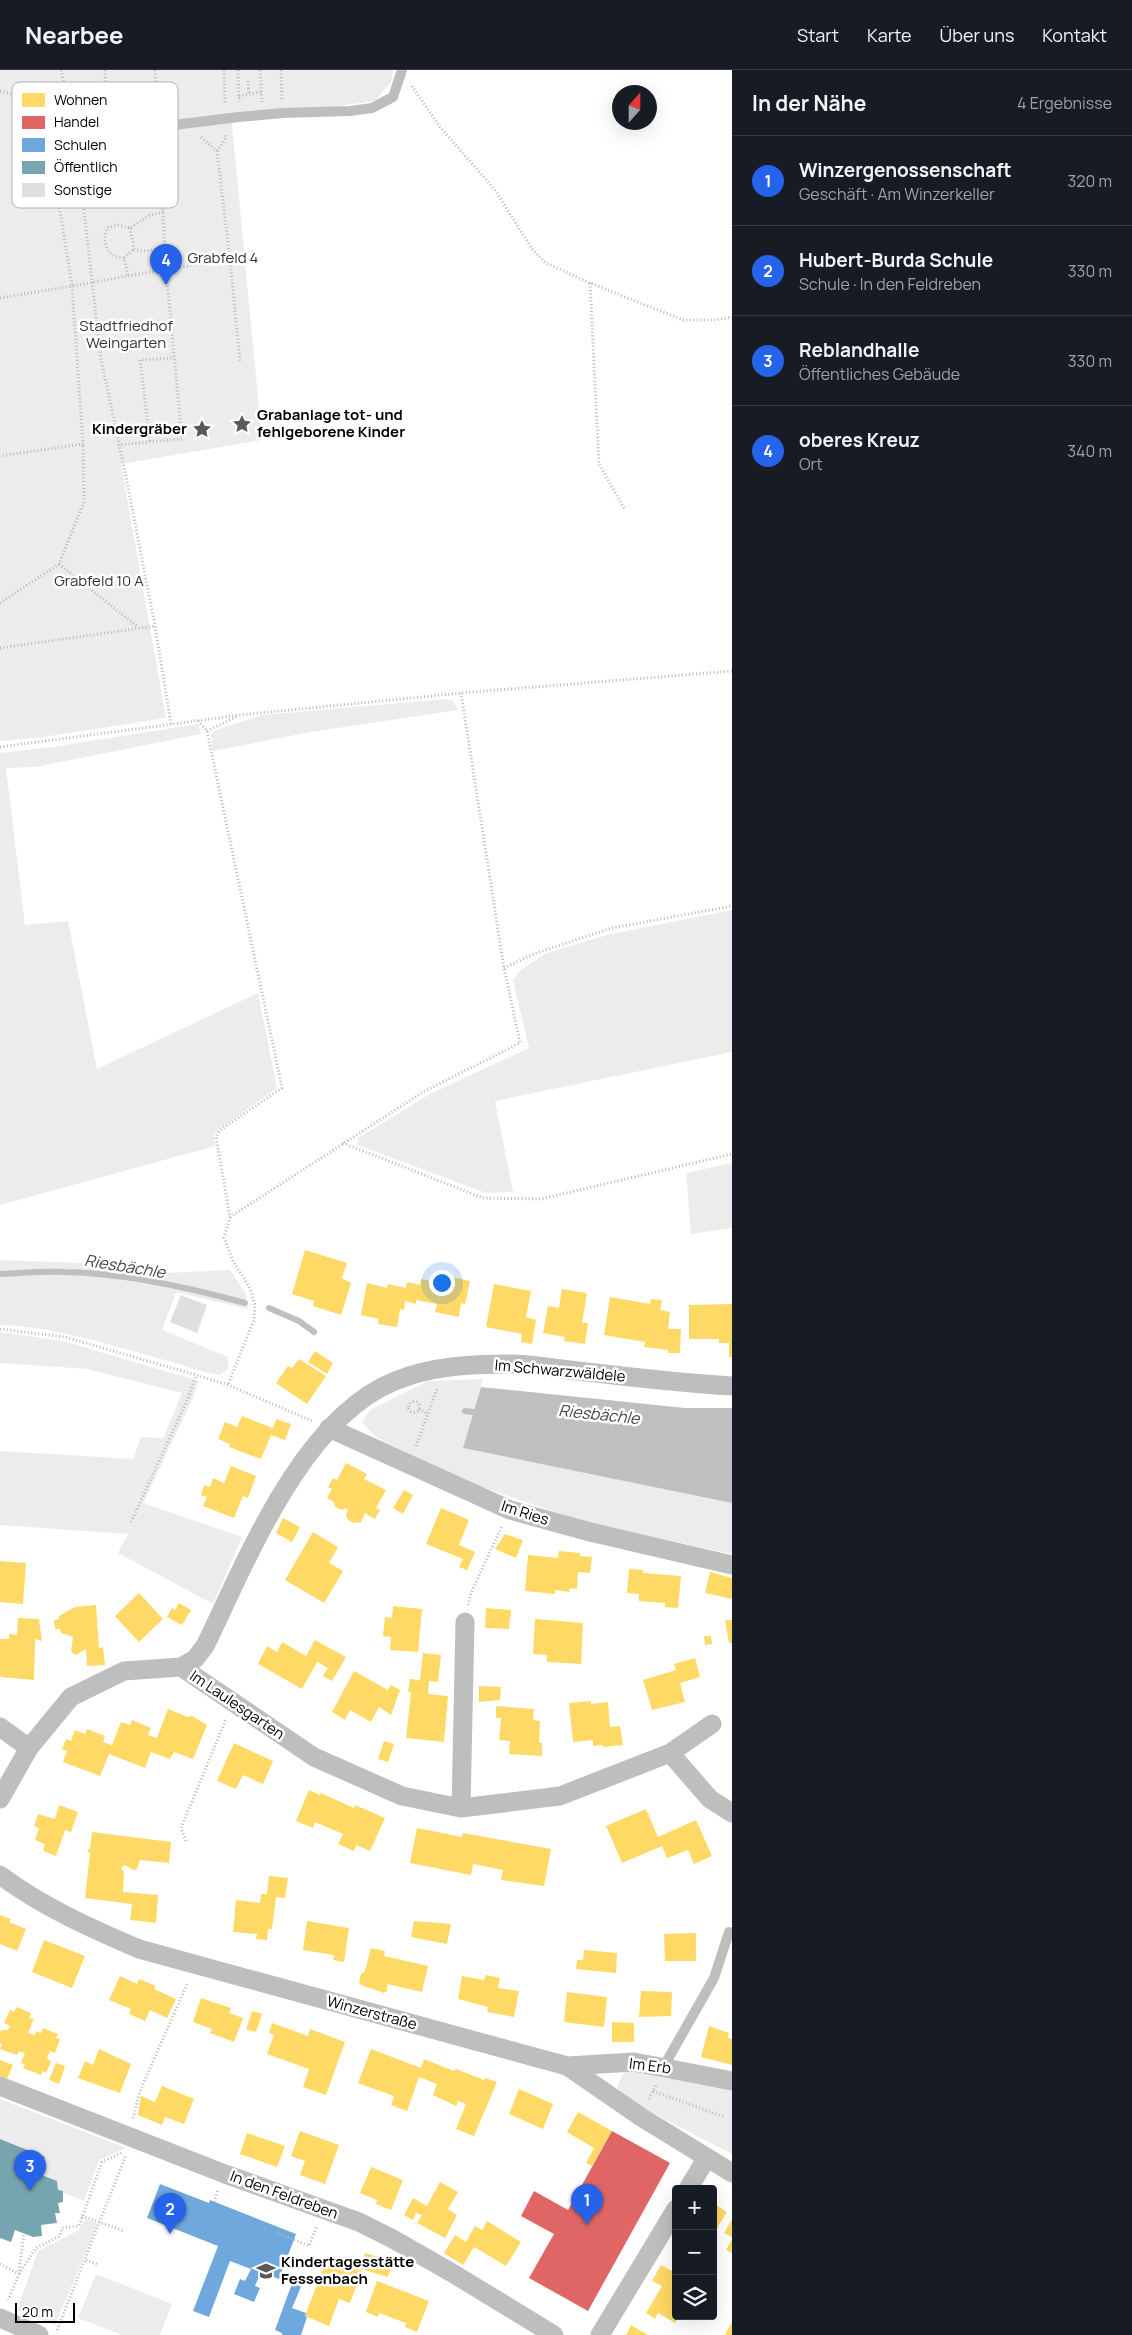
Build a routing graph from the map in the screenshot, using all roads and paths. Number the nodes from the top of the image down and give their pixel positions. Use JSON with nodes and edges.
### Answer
{"nodes":[{"id":1,"x":224,"y":70,"type":"edge"},
{"id":2,"x":238,"y":70,"type":"edge"},
{"id":3,"x":260,"y":70,"type":"edge"},
{"id":4,"x":281,"y":70,"type":"edge"},
{"id":5,"x":402,"y":70,"type":"edge"},
{"id":6,"x":248,"y":81,"type":"dead end"},
{"id":7,"x":261,"y":92,"type":"junction"},
{"id":8,"x":249,"y":94,"type":"junction"},
{"id":9,"x":239,"y":96,"type":"junction"},
{"id":10,"x":283,"y":113,"type":"junction"},
{"id":11,"x":262,"y":115,"type":"junction"},
{"id":12,"x":239,"y":117,"type":"junction"},
{"id":13,"x":225,"y":118,"type":"junction"},
{"id":14,"x":178,"y":124,"type":"edge"},
{"id":15,"x":200,"y":136,"type":"dead end"},
{"id":16,"x":226,"y":138,"type":"dead end"},
{"id":17,"x":217,"y":150,"type":"junction"},
{"id":18,"x":60,"y":208,"type":"edge"},
{"id":19,"x":84,"y":208,"type":"edge"},
{"id":20,"x":163,"y":208,"type":"edge"},
{"id":21,"x":163,"y":212,"type":"junction"},
{"id":22,"x":130,"y":228,"type":"junction"},
{"id":23,"x":165,"y":244,"type":"junction"},
{"id":24,"x":134,"y":249,"type":"junction"},
{"id":25,"x":124,"y":258,"type":"junction"},
{"id":26,"x":230,"y":260,"type":"junction"},
{"id":27,"x":166,"y":269,"type":"junction"},
{"id":28,"x":128,"y":275,"type":"junction"},
{"id":29,"x":92,"y":281,"type":"junction"},
{"id":30,"x":590,"y":284,"type":"junction"},
{"id":31,"x":72,"y":286,"type":"junction"},
{"id":32,"x":0,"y":298,"type":"edge"},
{"id":33,"x":732,"y":317,"type":"edge"},
{"id":34,"x":174,"y":358,"type":"junction"},
{"id":35,"x":240,"y":361,"type":"dead end"},
{"id":36,"x":150,"y":441,"type":"junction"},
{"id":37,"x":83,"y":444,"type":"junction"},
{"id":38,"x":118,"y":445,"type":"junction"},
{"id":39,"x":0,"y":456,"type":"edge"},
{"id":40,"x":625,"y":510,"type":"dead end"},
{"id":41,"x":59,"y":564,"type":"junction"},
{"id":42,"x":0,"y":603,"type":"edge"},
{"id":43,"x":155,"y":626,"type":"junction"},
{"id":44,"x":138,"y":628,"type":"junction"},
{"id":45,"x":0,"y":648,"type":"edge"},
{"id":46,"x":732,"y":671,"type":"edge"},
{"id":47,"x":460,"y":693,"type":"junction"},
{"id":48,"x":240,"y":715,"type":"junction"},
{"id":49,"x":198,"y":720,"type":"junction"},
{"id":50,"x":170,"y":724,"type":"junction"},
{"id":51,"x":207,"y":731,"type":"junction"},
{"id":52,"x":0,"y":747,"type":"edge"},
{"id":53,"x":732,"y":906,"type":"edge"},
{"id":54,"x":504,"y":968,"type":"junction"},
{"id":55,"x":342,"y":1142,"type":"junction"},
{"id":56,"x":732,"y":1154,"type":"edge"},
{"id":57,"x":230,"y":1217,"type":"junction"},
{"id":58,"x":0,"y":1329,"type":"edge"},
{"id":59,"x":445,"y":1367,"type":"junction"},
{"id":60,"x":196,"y":1375,"type":"junction"},
{"id":61,"x":228,"y":1385,"type":"junction"},
{"id":62,"x":732,"y":1386,"type":"edge"},
{"id":63,"x":418,"y":1410,"type":"dead end"},
{"id":64,"x":428,"y":1414,"type":"junction"},
{"id":65,"x":329,"y":1428,"type":"junction"},
{"id":66,"x":409,"y":1466,"type":"junction"},
{"id":67,"x":510,"y":1510,"type":"junction"},
{"id":68,"x":131,"y":1522,"type":"dead end"},
{"id":69,"x":732,"y":1565,"type":"edge"},
{"id":70,"x":465,"y":1622,"type":"joint"},
{"id":71,"x":181,"y":1668,"type":"junction"},
{"id":72,"x":233,"y":1702,"type":"junction"},
{"id":73,"x":712,"y":1724,"type":"dead end"},
{"id":74,"x":0,"y":1727,"type":"edge"},
{"id":75,"x":29,"y":1748,"type":"junction"},
{"id":76,"x":670,"y":1753,"type":"junction"},
{"id":77,"x":0,"y":1799,"type":"edge"},
{"id":78,"x":462,"y":1808,"type":"junction"},
{"id":79,"x":732,"y":1813,"type":"edge"},
{"id":80,"x":186,"y":1841,"type":"dead end"},
{"id":81,"x":0,"y":1875,"type":"edge"},
{"id":82,"x":730,"y":1932,"type":"dead end"},
{"id":83,"x":568,"y":2066,"type":"junction"},
{"id":84,"x":664,"y":2066,"type":"junction"},
{"id":85,"x":732,"y":2081,"type":"edge"},
{"id":86,"x":656,"y":2083,"type":"dead end"},
{"id":87,"x":0,"y":2086,"type":"edge"},
{"id":88,"x":653,"y":2091,"type":"junction"},
{"id":89,"x":648,"y":2100,"type":"dead end"},
{"id":90,"x":724,"y":2117,"type":"dead end"},
{"id":91,"x":128,"y":2150,"type":"dead end"},
{"id":92,"x":706,"y":2159,"type":"junction"},
{"id":93,"x":732,"y":2173,"type":"edge"},
{"id":94,"x":690,"y":2185,"type":"edge"},
{"id":95,"x":323,"y":2210,"type":"junction"},
{"id":96,"x":82,"y":2216,"type":"junction"},
{"id":97,"x":672,"y":2216,"type":"edge"},
{"id":98,"x":124,"y":2231,"type":"dead end"},
{"id":99,"x":24,"y":2234,"type":"dead end"},
{"id":100,"x":278,"y":2234,"type":"dead end"},
{"id":101,"x":86,"y":2260,"type":"dead end"},
{"id":102,"x":0,"y":2264,"type":"edge"},
{"id":103,"x":99,"y":2265,"type":"dead end"},
{"id":104,"x":19,"y":2274,"type":"junction"},
{"id":105,"x":0,"y":2318,"type":"edge"},
{"id":106,"x":39,"y":2335,"type":"edge"},
{"id":107,"x":554,"y":2335,"type":"edge"},
{"id":108,"x":600,"y":2335,"type":"edge"}],
"edges":[{"from":1,"to":13,"type":"path"},
{"from":2,"to":9,"type":"path"},
{"from":3,"to":7,"type":"path"},
{"from":4,"to":10,"type":"path"},
{"from":5,"to":10,"type":"lane"},
{"from":5,"to":30,"type":"path"},
{"from":6,"to":8,"type":"path"},
{"from":7,"to":8,"type":"path"},
{"from":7,"to":11,"type":"path"},
{"from":8,"to":9,"type":"path"},
{"from":9,"to":12,"type":"path"},
{"from":10,"to":11,"type":"lane"},
{"from":11,"to":12,"type":"lane"},
{"from":12,"to":13,"type":"lane"},
{"from":13,"to":14,"type":"lane"},
{"from":15,"to":17,"type":"path"},
{"from":16,"to":17,"type":"path"},
{"from":17,"to":26,"type":"path"},
{"from":18,"to":31,"type":"path"},
{"from":19,"to":29,"type":"path"},
{"from":20,"to":21,"type":"path"},
{"from":21,"to":22,"type":"path"},
{"from":21,"to":23,"type":"path"},
{"from":22,"to":24,"type":"path"},
{"from":22,"to":25,"type":"path"},
{"from":23,"to":24,"type":"path"},
{"from":23,"to":27,"type":"path"},
{"from":24,"to":25,"type":"path"},
{"from":25,"to":28,"type":"path"},
{"from":26,"to":27,"type":"path"},
{"from":26,"to":35,"type":"path"},
{"from":27,"to":28,"type":"path"},
{"from":27,"to":34,"type":"path"},
{"from":28,"to":29,"type":"path"},
{"from":29,"to":31,"type":"path"},
{"from":29,"to":38,"type":"path"},
{"from":30,"to":33,"type":"path"},
{"from":30,"to":40,"type":"path"},
{"from":31,"to":32,"type":"path"},
{"from":31,"to":37,"type":"path"},
{"from":34,"to":36,"type":"path"},
{"from":34,"to":36,"type":"path"},
{"from":36,"to":38,"type":"path"},
{"from":37,"to":39,"type":"path"},
{"from":37,"to":41,"type":"path"},
{"from":38,"to":43,"type":"path"},
{"from":41,"to":42,"type":"path"},
{"from":41,"to":44,"type":"path"},
{"from":43,"to":44,"type":"path"},
{"from":43,"to":50,"type":"path"},
{"from":44,"to":45,"type":"path"},
{"from":46,"to":47,"type":"path"},
{"from":47,"to":48,"type":"path"},
{"from":47,"to":54,"type":"path"},
{"from":48,"to":49,"type":"path"},
{"from":48,"to":51,"type":"path"},
{"from":49,"to":50,"type":"path"},
{"from":49,"to":51,"type":"path"},
{"from":50,"to":52,"type":"path"},
{"from":51,"to":57,"type":"path"},
{"from":53,"to":54,"type":"path"},
{"from":54,"to":55,"type":"path"},
{"from":55,"to":56,"type":"path"},
{"from":55,"to":57,"type":"path"},
{"from":57,"to":61,"type":"path"},
{"from":58,"to":60,"type":"path"},
{"from":59,"to":62,"type":"street","name":"Im Schwarzwäldele"},
{"from":59,"to":64,"type":"path"},
{"from":59,"to":65,"type":"street","name":"Im Schwarzwäldele"},
{"from":60,"to":61,"type":"path"},
{"from":60,"to":68,"type":"path"},
{"from":61,"to":65,"type":"path"},
{"from":63,"to":64,"type":"path"},
{"from":64,"to":66,"type":"path"},
{"from":65,"to":66,"type":"street","name":"Im Ries"},
{"from":65,"to":71,"type":"street","name":"Im Schwarzwäldele"},
{"from":66,"to":67,"type":"street","name":"Im Ries"},
{"from":67,"to":69,"type":"street","name":"Im Ries"},
{"from":67,"to":70,"type":"path"},
{"from":70,"to":78,"type":"street"},
{"from":71,"to":72,"type":"street","name":"Im Laulesgarten"},
{"from":71,"to":75,"type":"street","name":"Im Laulesgarten"},
{"from":72,"to":78,"type":"street","name":"Im Laulesgarten"},
{"from":72,"to":80,"type":"path"},
{"from":73,"to":76,"type":"street","name":"Im Laulesgarten"},
{"from":74,"to":75,"type":"street"},
{"from":75,"to":77,"type":"street","name":"Im Laulesgarten"},
{"from":76,"to":78,"type":"street","name":"Im Laulesgarten"},
{"from":76,"to":79,"type":"street"},
{"from":81,"to":83,"type":"street","name":"Winzerstraße"},
{"from":82,"to":84,"type":"lane"},
{"from":83,"to":84,"type":"street","name":"Im Erb"},
{"from":83,"to":92,"type":"street","name":"Winzerstraße"},
{"from":84,"to":85,"type":"street","name":"Im Erb"},
{"from":86,"to":88,"type":"path"},
{"from":87,"to":95,"type":"street","name":"In den Feldreben"},
{"from":88,"to":89,"type":"path"},
{"from":88,"to":90,"type":"path"},
{"from":91,"to":96,"type":"path"},
{"from":92,"to":93,"type":"street","name":"Winzerstraße"},
{"from":92,"to":94,"type":"street"},
{"from":95,"to":100,"type":"path"},
{"from":95,"to":107,"type":"street","name":"In den Feldreben"},
{"from":96,"to":98,"type":"path"},
{"from":96,"to":104,"type":"path"},
{"from":97,"to":108,"type":"street"},
{"from":99,"to":104,"type":"path"},
{"from":101,"to":103,"type":"path"},
{"from":102,"to":104,"type":"path"},
{"from":104,"to":105,"type":"path"},
{"from":105,"to":106,"type":"street"}]}
